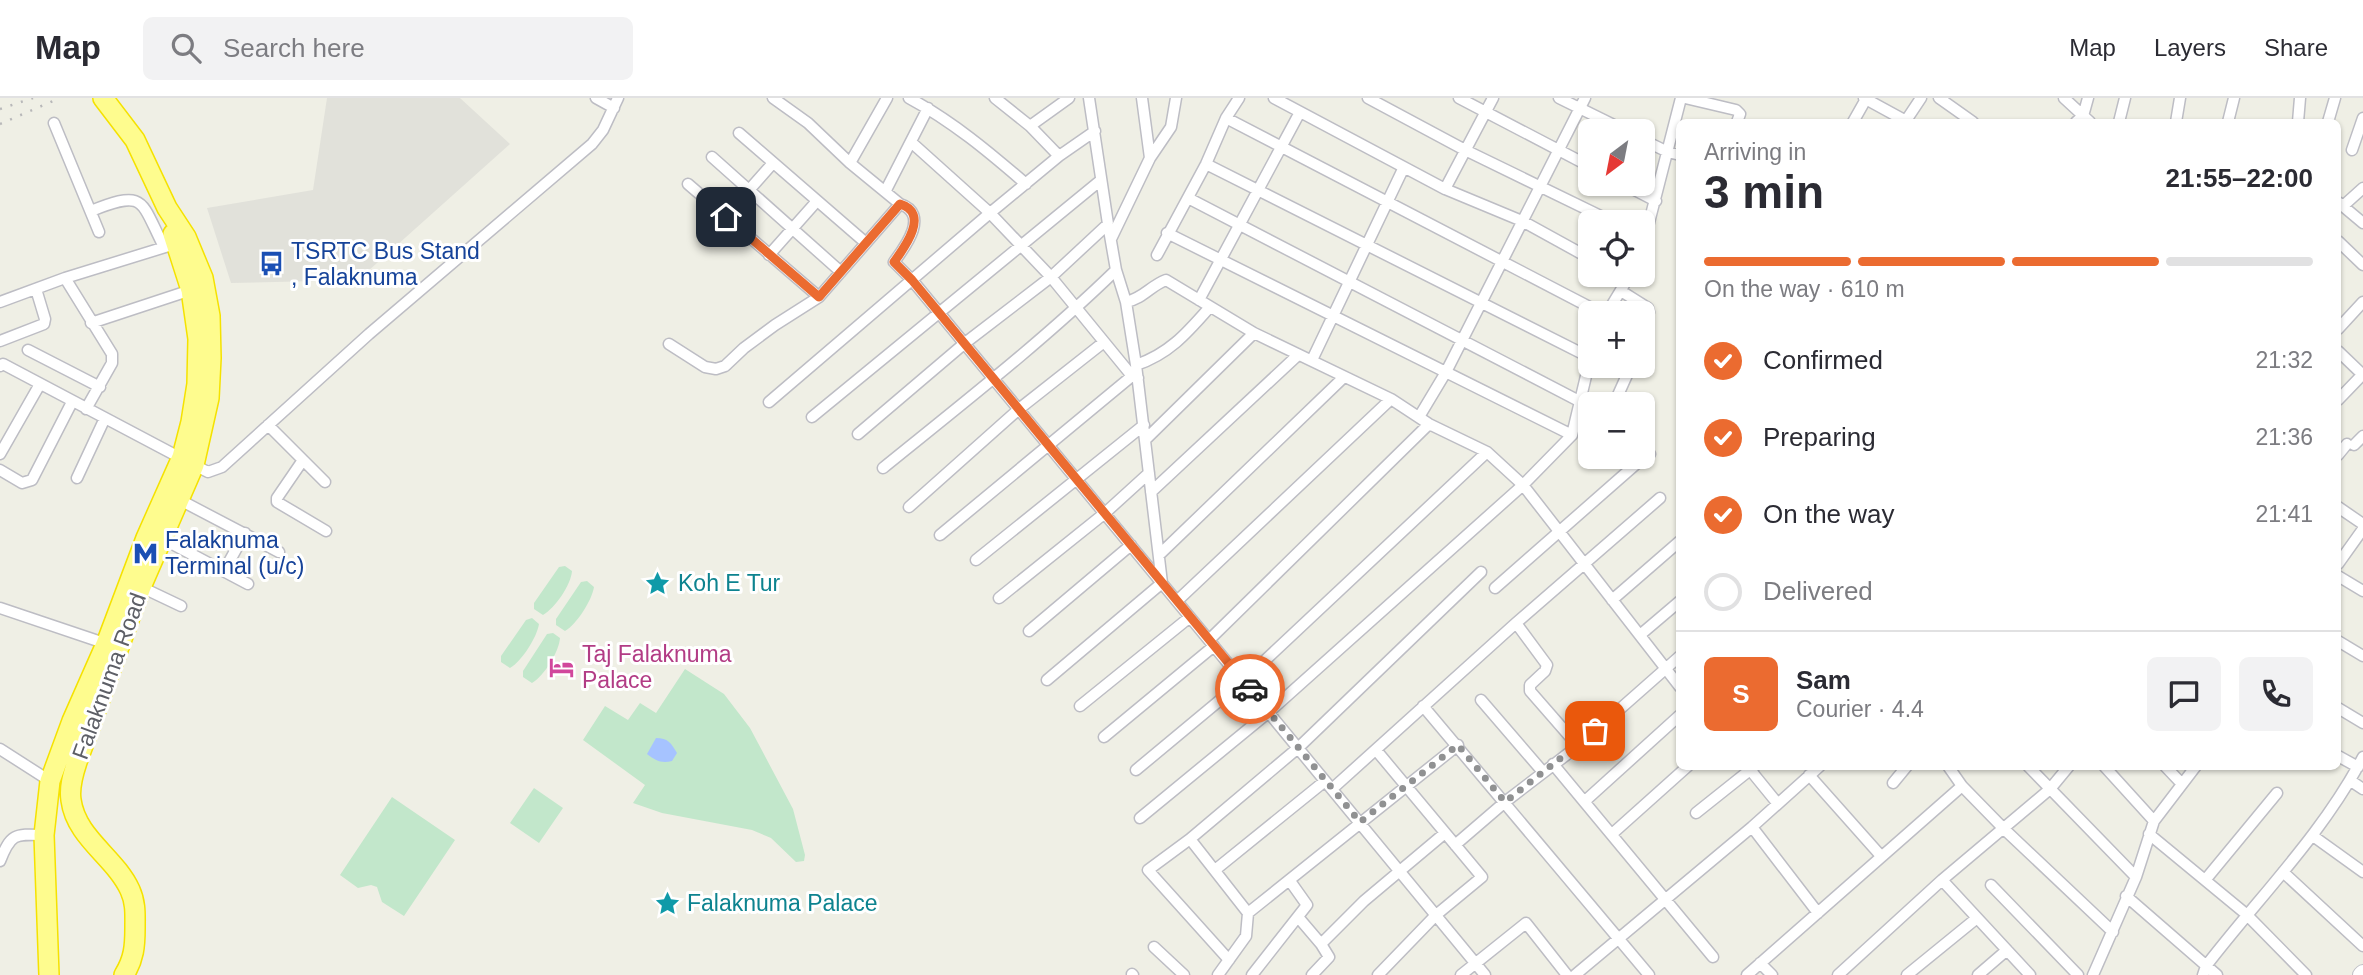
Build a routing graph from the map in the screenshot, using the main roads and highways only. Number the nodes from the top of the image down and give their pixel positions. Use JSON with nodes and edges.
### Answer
{"nodes":[{"id":1,"x":103,"y":98,"type":"edge"},
{"id":2,"x":167,"y":208,"type":"junction"},
{"id":3,"x":204,"y":358,"type":"junction"},
{"id":4,"x":188,"y":461,"type":"junction"},
{"id":5,"x":112,"y":646,"type":"junction"},
{"id":6,"x":49,"y":975,"type":"edge"},
{"id":7,"x":124,"y":975,"type":"edge"}],
"edges":[{"from":1,"to":2,"type":"highway","name":"Falaknuma Road"},
{"from":2,"to":3,"type":"highway","name":"Falaknuma Road"},
{"from":2,"to":3,"type":"highway","name":"Falaknuma Road"},
{"from":3,"to":4,"type":"highway","name":"Falaknuma Road"},
{"from":4,"to":5,"type":"highway","name":"Falaknuma Road"},
{"from":4,"to":5,"type":"highway","name":"Falaknuma Road"},
{"from":5,"to":6,"type":"highway","name":"Falaknuma Road"},
{"from":5,"to":7,"type":"highway","name":"Falaknuma Road"}]}
